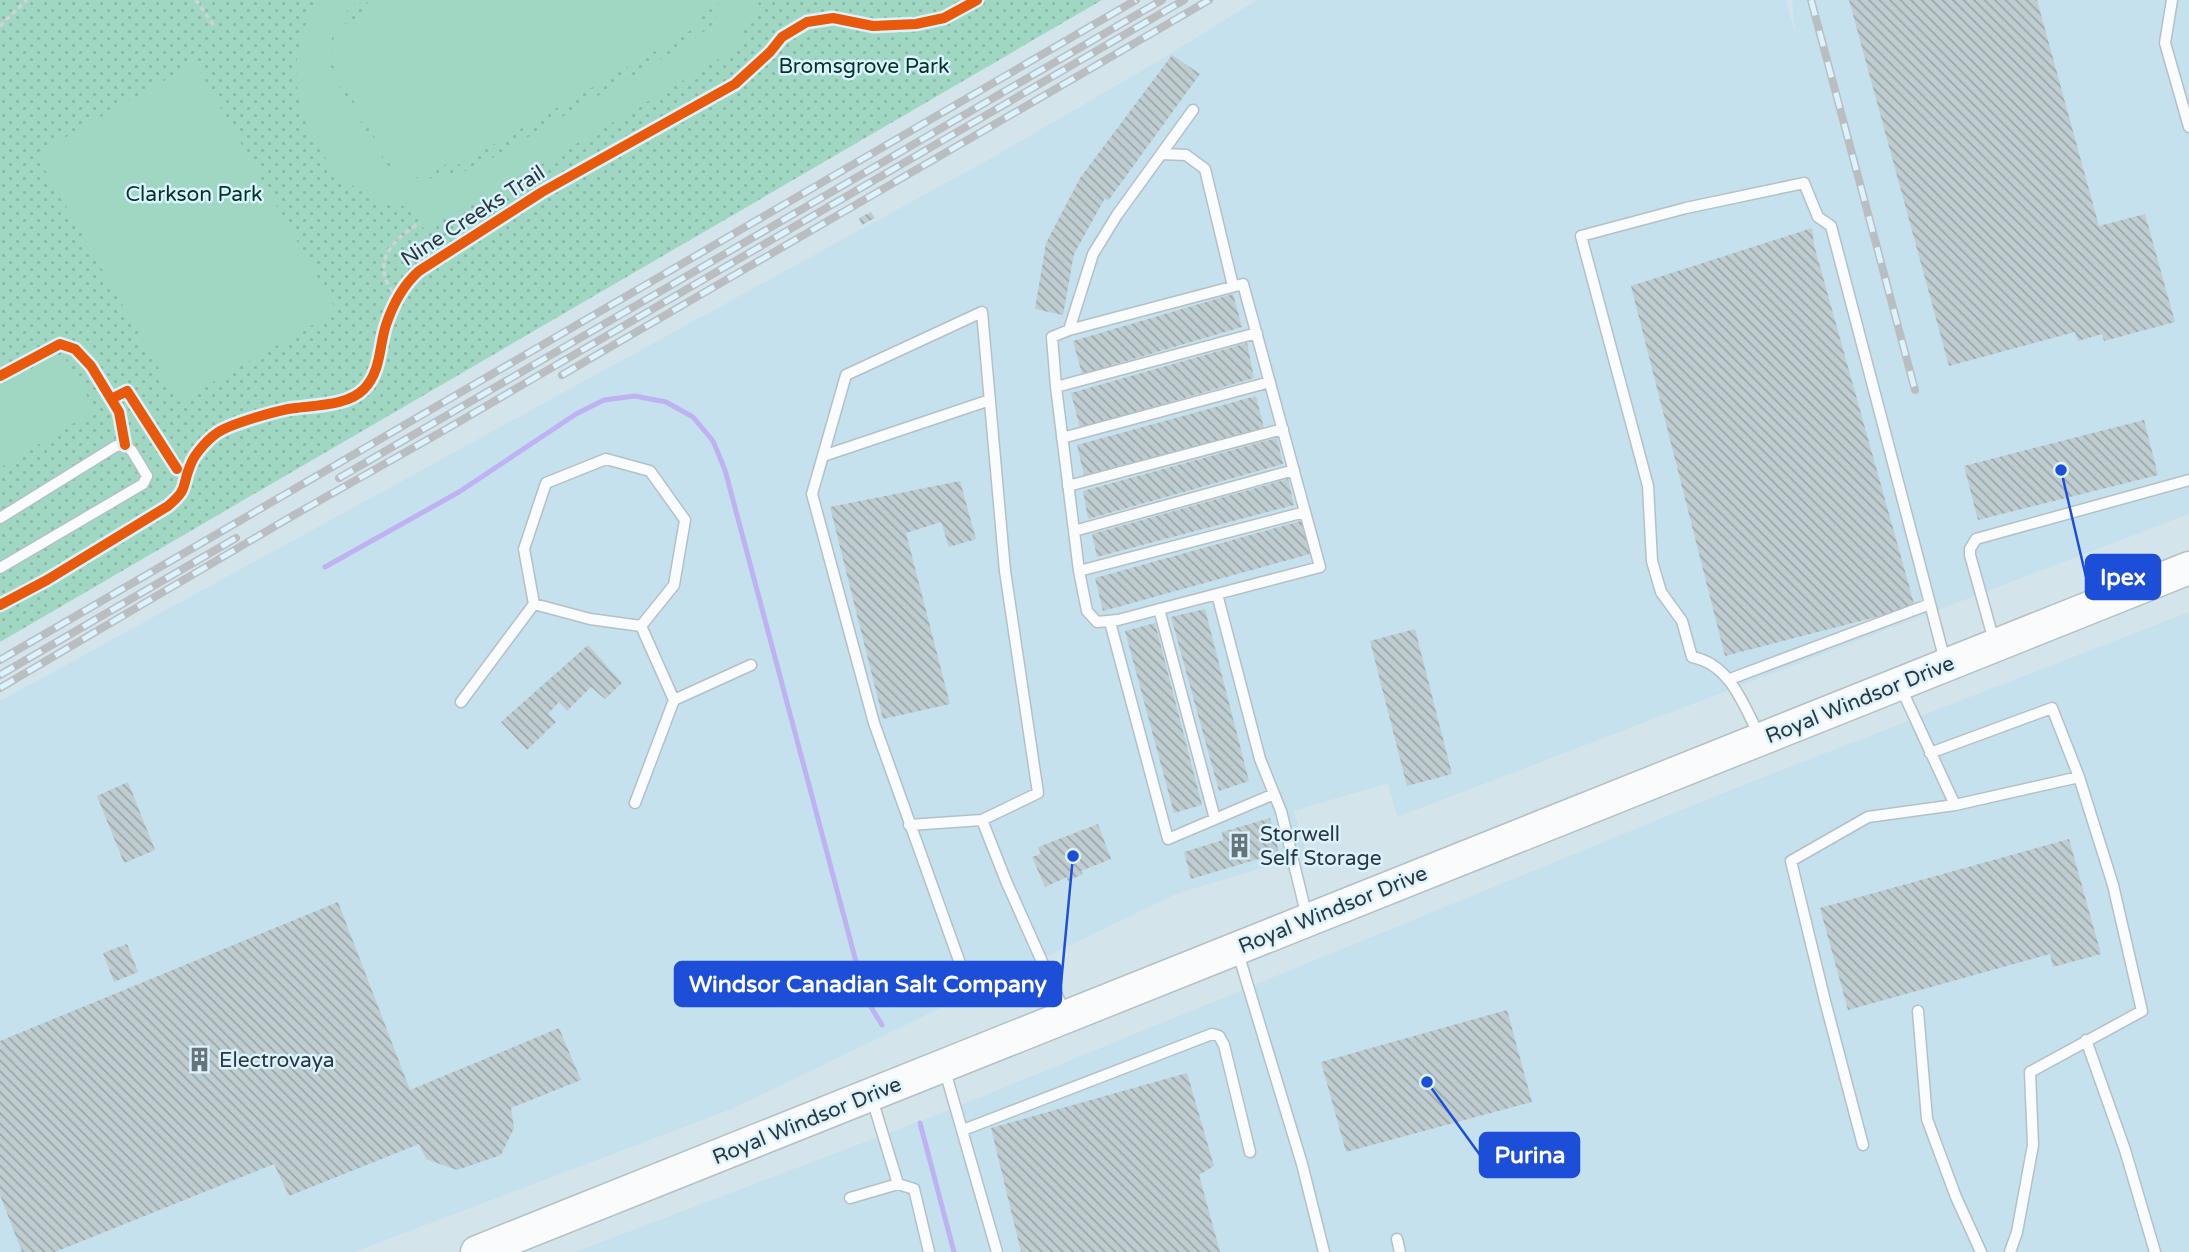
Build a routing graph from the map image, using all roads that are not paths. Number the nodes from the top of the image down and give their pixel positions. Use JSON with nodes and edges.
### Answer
{"nodes":[{"id":1,"x":2172,"y":0,"type":"edge"},
{"id":2,"x":1193,"y":110,"type":"dead end"},
{"id":3,"x":2189,"y":127,"type":"edge"},
{"id":4,"x":1161,"y":154,"type":"junction"},
{"id":5,"x":1233,"y":286,"type":"junction"},
{"id":6,"x":1069,"y":330,"type":"junction"},
{"id":7,"x":1257,"y":333,"type":"junction"},
{"id":8,"x":1270,"y":382,"type":"junction"},
{"id":9,"x":1056,"y":387,"type":"junction"},
{"id":10,"x":990,"y":400,"type":"junction"},
{"id":11,"x":1283,"y":429,"type":"junction"},
{"id":12,"x":1062,"y":438,"type":"junction"},
{"id":13,"x":823,"y":456,"type":"junction"},
{"id":14,"x":1294,"y":470,"type":"junction"},
{"id":15,"x":2189,"y":480,"type":"edge"},
{"id":16,"x":1068,"y":486,"type":"junction"},
{"id":17,"x":1305,"y":512,"type":"junction"},
{"id":18,"x":0,"y":518,"type":"edge"},
{"id":19,"x":1074,"y":531,"type":"junction"},
{"id":20,"x":0,"y":568,"type":"edge"},
{"id":21,"x":2189,"y":568,"type":"edge"},
{"id":22,"x":1079,"y":571,"type":"junction"},
{"id":23,"x":1217,"y":594,"type":"junction"},
{"id":24,"x":534,"y":604,"type":"junction"},
{"id":25,"x":1930,"y":604,"type":"junction"},
{"id":26,"x":1159,"y":609,"type":"junction"},
{"id":27,"x":1110,"y":622,"type":"junction"},
{"id":28,"x":641,"y":626,"type":"junction"},
{"id":29,"x":1995,"y":646,"type":"junction"},
{"id":30,"x":751,"y":665,"type":"dead end"},
{"id":31,"x":1946,"y":665,"type":"junction"},
{"id":32,"x":1730,"y":678,"type":"junction"},
{"id":33,"x":1899,"y":684,"type":"junction"},
{"id":34,"x":674,"y":700,"type":"junction"},
{"id":35,"x":461,"y":702,"type":"dead end"},
{"id":36,"x":1761,"y":739,"type":"junction"},
{"id":37,"x":1930,"y":753,"type":"junction"},
{"id":38,"x":2079,"y":777,"type":"junction"},
{"id":39,"x":1274,"y":794,"type":"junction"},
{"id":40,"x":635,"y":803,"type":"dead end"},
{"id":41,"x":1955,"y":805,"type":"junction"},
{"id":42,"x":1215,"y":819,"type":"junction"},
{"id":43,"x":982,"y":820,"type":"junction"},
{"id":44,"x":909,"y":825,"type":"junction"},
{"id":45,"x":1308,"y":920,"type":"junction"},
{"id":46,"x":1237,"y":948,"type":"junction"},
{"id":47,"x":966,"y":980,"type":"dead end"},
{"id":48,"x":1918,"y":1011,"type":"dead end"},
{"id":49,"x":1066,"y":1016,"type":"junction"},
{"id":50,"x":2087,"y":1040,"type":"junction"},
{"id":51,"x":944,"y":1067,"type":"junction"},
{"id":52,"x":870,"y":1095,"type":"junction"},
{"id":53,"x":963,"y":1130,"type":"junction"},
{"id":54,"x":1863,"y":1145,"type":"dead end"},
{"id":55,"x":1250,"y":1152,"type":"dead end"},
{"id":56,"x":898,"y":1184,"type":"junction"},
{"id":57,"x":850,"y":1198,"type":"dead end"},
{"id":58,"x":1397,"y":1239,"type":"dead end"},
{"id":59,"x":477,"y":1252,"type":"edge"},
{"id":60,"x":929,"y":1252,"type":"edge"},
{"id":61,"x":997,"y":1252,"type":"edge"},
{"id":62,"x":1324,"y":1252,"type":"edge"},
{"id":63,"x":1400,"y":1252,"type":"edge"},
{"id":64,"x":1981,"y":1252,"type":"edge"},
{"id":65,"x":2010,"y":1252,"type":"edge"},
{"id":66,"x":2155,"y":1252,"type":"edge"}],
"edges":[{"from":1,"to":3,"type":"lane"},
{"from":2,"to":4,"type":"lane"},
{"from":4,"to":5,"type":"lane"},
{"from":4,"to":6,"type":"lane"},
{"from":5,"to":6,"type":"lane"},
{"from":5,"to":7,"type":"lane"},
{"from":6,"to":9,"type":"lane"},
{"from":7,"to":8,"type":"lane"},
{"from":7,"to":9,"type":"lane"},
{"from":8,"to":11,"type":"lane"},
{"from":8,"to":12,"type":"lane"},
{"from":9,"to":12,"type":"lane"},
{"from":10,"to":13,"type":"lane"},
{"from":10,"to":13,"type":"lane"},
{"from":10,"to":43,"type":"lane"},
{"from":11,"to":14,"type":"lane"},
{"from":11,"to":16,"type":"lane"},
{"from":12,"to":16,"type":"lane"},
{"from":13,"to":44,"type":"lane"},
{"from":14,"to":17,"type":"lane"},
{"from":14,"to":19,"type":"lane"},
{"from":15,"to":29,"type":"lane"},
{"from":16,"to":19,"type":"lane"},
{"from":17,"to":22,"type":"lane"},
{"from":17,"to":23,"type":"lane"},
{"from":18,"to":20,"type":"lane"},
{"from":19,"to":22,"type":"lane"},
{"from":21,"to":29,"type":"main road","name":"Royal Windsor Drive"},
{"from":22,"to":27,"type":"lane"},
{"from":23,"to":26,"type":"lane"},
{"from":23,"to":39,"type":"lane"},
{"from":24,"to":28,"type":"lane"},
{"from":24,"to":28,"type":"lane"},
{"from":24,"to":35,"type":"lane"},
{"from":25,"to":31,"type":"lane"},
{"from":25,"to":32,"type":"lane"},
{"from":25,"to":32,"type":"lane"},
{"from":26,"to":27,"type":"lane"},
{"from":26,"to":42,"type":"lane"},
{"from":27,"to":42,"type":"lane"},
{"from":28,"to":34,"type":"lane"},
{"from":29,"to":31,"type":"main road","name":"Royal Windsor Drive"},
{"from":30,"to":34,"type":"lane"},
{"from":31,"to":33,"type":"main road","name":"Royal Windsor Drive"},
{"from":32,"to":36,"type":"lane"},
{"from":33,"to":36,"type":"main road","name":"Royal Windsor Drive"},
{"from":33,"to":37,"type":"lane"},
{"from":34,"to":40,"type":"lane"},
{"from":36,"to":45,"type":"main road","name":"Royal Windsor Drive"},
{"from":37,"to":38,"type":"lane"},
{"from":37,"to":41,"type":"lane"},
{"from":38,"to":41,"type":"lane"},
{"from":38,"to":50,"type":"lane"},
{"from":39,"to":42,"type":"lane"},
{"from":39,"to":45,"type":"lane"},
{"from":41,"to":54,"type":"lane"},
{"from":43,"to":44,"type":"lane"},
{"from":43,"to":49,"type":"lane"},
{"from":44,"to":47,"type":"lane"},
{"from":45,"to":46,"type":"main road","name":"Royal Windsor Drive"},
{"from":46,"to":49,"type":"main road","name":"Royal Windsor Drive"},
{"from":46,"to":62,"type":"lane"},
{"from":48,"to":64,"type":"lane"},
{"from":49,"to":51,"type":"main road","name":"Royal Windsor Drive"},
{"from":50,"to":65,"type":"lane"},
{"from":50,"to":66,"type":"lane"},
{"from":51,"to":52,"type":"main road","name":"Royal Windsor Drive"},
{"from":51,"to":53,"type":"lane"},
{"from":52,"to":56,"type":"lane"},
{"from":52,"to":59,"type":"main road","name":"Royal Windsor Drive"},
{"from":53,"to":55,"type":"lane"},
{"from":53,"to":61,"type":"lane"},
{"from":56,"to":57,"type":"lane"},
{"from":56,"to":60,"type":"lane"},
{"from":58,"to":63,"type":"lane"}]}
